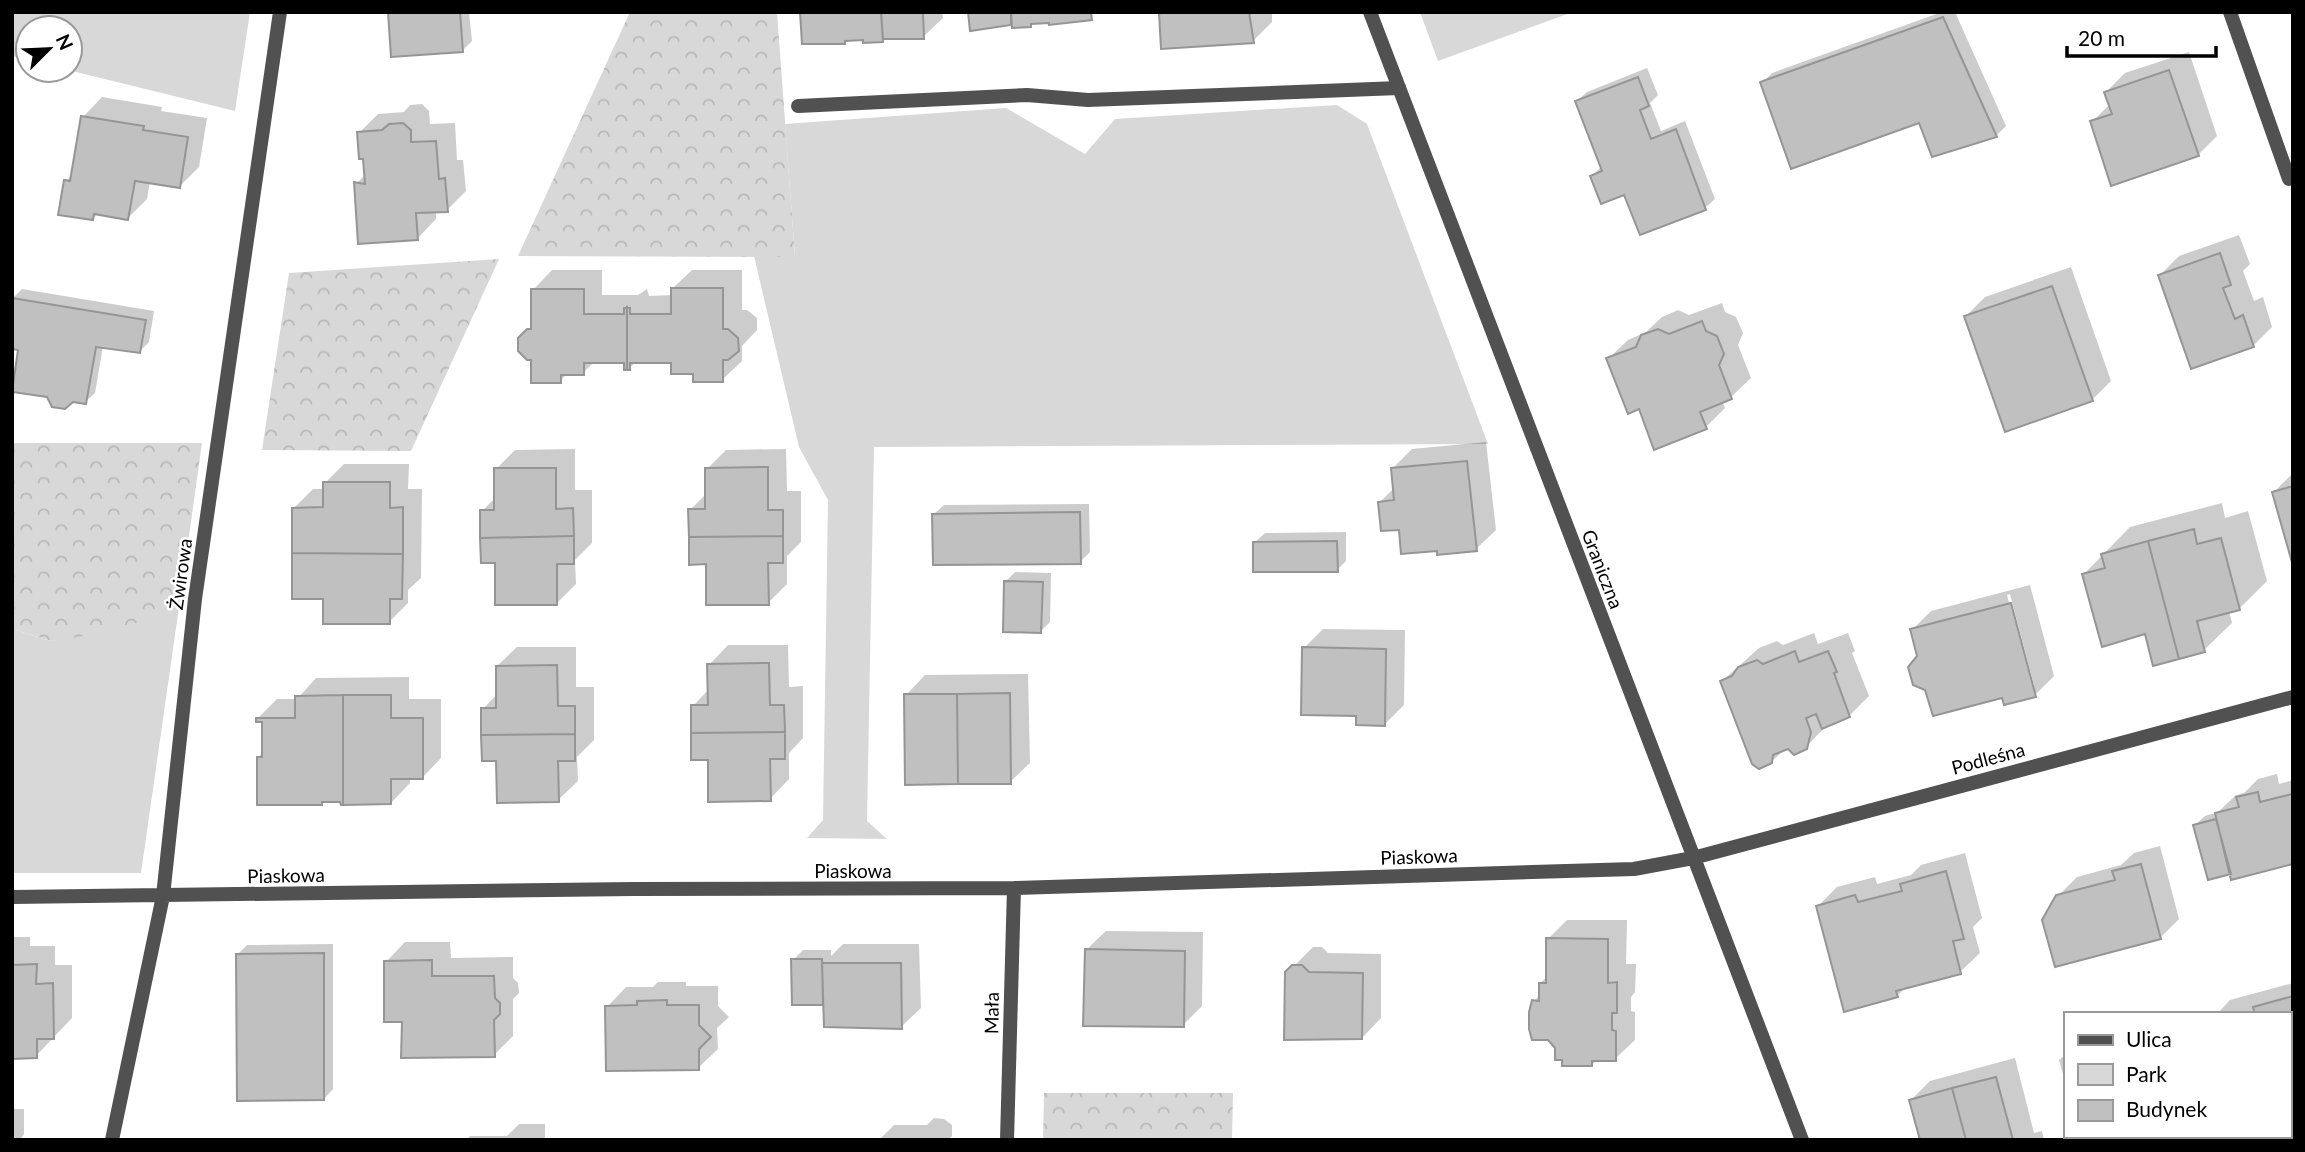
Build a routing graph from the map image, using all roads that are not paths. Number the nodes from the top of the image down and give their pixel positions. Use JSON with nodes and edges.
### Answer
{"nodes":[{"id":1,"x":280,"y":12,"type":"edge"},
{"id":2,"x":1370,"y":12,"type":"edge"},
{"id":3,"x":2231,"y":12,"type":"edge"},
{"id":4,"x":1399,"y":88,"type":"junction"},
{"id":5,"x":798,"y":106,"type":"dead end"},
{"id":6,"x":2288,"y":178,"type":"dead end"},
{"id":7,"x":2293,"y":697,"type":"edge"},
{"id":8,"x":1693,"y":858,"type":"junction"},
{"id":9,"x":1014,"y":888,"type":"junction"},
{"id":10,"x":163,"y":896,"type":"junction"},
{"id":11,"x":12,"y":897,"type":"edge"},
{"id":12,"x":112,"y":1140,"type":"edge"},
{"id":13,"x":1007,"y":1140,"type":"edge"},
{"id":14,"x":1802,"y":1140,"type":"edge"}],
"edges":[{"from":1,"to":10,"type":"street","name":"Żwirowa"},
{"from":2,"to":4,"type":"street","name":"Graniczna"},
{"from":3,"to":6,"type":"street"},
{"from":4,"to":5,"type":"street"},
{"from":4,"to":8,"type":"street","name":"Graniczna"},
{"from":7,"to":8,"type":"street","name":"Podleśna"},
{"from":8,"to":9,"type":"street","name":"Piaskowa"},
{"from":8,"to":14,"type":"street","name":"Graniczna"},
{"from":9,"to":10,"type":"street","name":"Piaskowa"},
{"from":9,"to":13,"type":"street","name":"Mała"},
{"from":10,"to":11,"type":"street","name":"Piaskowa"},
{"from":10,"to":12,"type":"street","name":"Żwirowa"}]}
